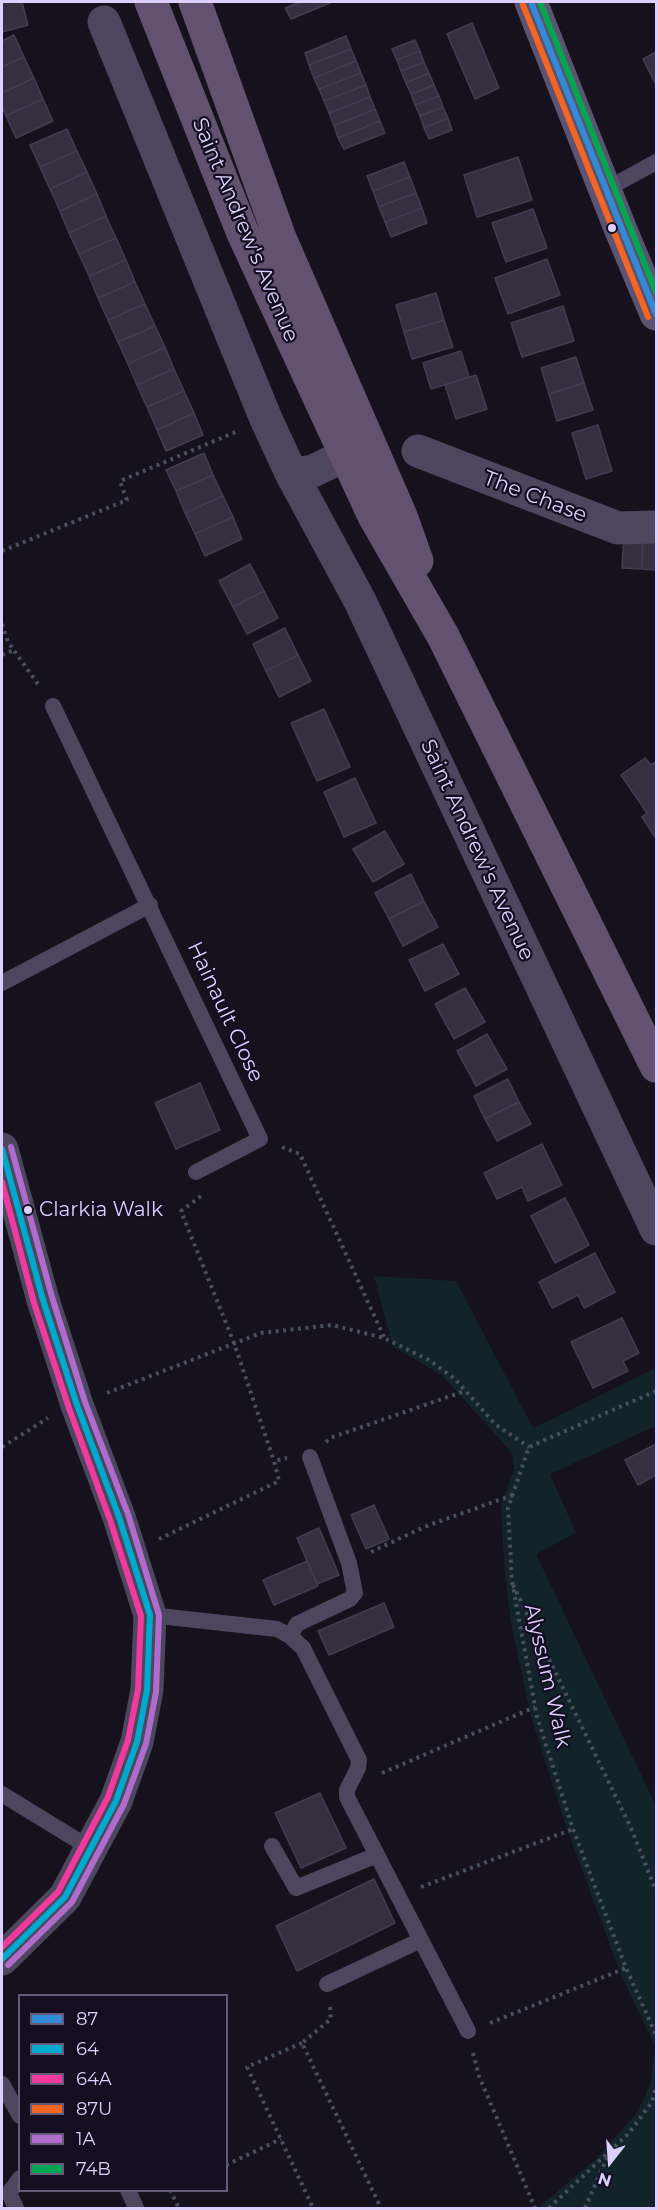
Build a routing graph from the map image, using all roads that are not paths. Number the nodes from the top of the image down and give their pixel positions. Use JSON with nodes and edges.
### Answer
{"nodes":[{"id":1,"x":151,"y":2,"type":"edge"},
{"id":2,"x":195,"y":2,"type":"edge"},
{"id":3,"x":531,"y":2,"type":"edge"},
{"id":4,"x":104,"y":22,"type":"dead end"},
{"id":5,"x":657,"y":162,"type":"edge"},
{"id":6,"x":605,"y":190,"type":"junction"},
{"id":7,"x":295,"y":272,"type":"junction"},
{"id":8,"x":657,"y":314,"type":"edge"},
{"id":9,"x":418,"y":451,"type":"dead end"},
{"id":10,"x":346,"y":455,"type":"junction"},
{"id":11,"x":292,"y":475,"type":"junction"},
{"id":12,"x":657,"y":527,"type":"edge"},
{"id":13,"x":443,"y":636,"type":"junction"},
{"id":14,"x":53,"y":706,"type":"road end"},
{"id":15,"x":150,"y":905,"type":"junction"},
{"id":16,"x":2,"y":983,"type":"edge"},
{"id":17,"x":657,"y":1066,"type":"edge"},
{"id":18,"x":2,"y":1149,"type":"edge"},
{"id":19,"x":196,"y":1172,"type":"road end"},
{"id":20,"x":6,"y":1188,"type":"edge"},
{"id":21,"x":657,"y":1228,"type":"edge"},
{"id":22,"x":310,"y":1457,"type":"road end"},
{"id":23,"x":150,"y":1615,"type":"junction"},
{"id":24,"x":290,"y":1636,"type":"junction"},
{"id":25,"x":2,"y":1794,"type":"edge"},
{"id":26,"x":272,"y":1846,"type":"dead end"},
{"id":27,"x":90,"y":1848,"type":"junction"},
{"id":28,"x":377,"y":1855,"type":"junction"},
{"id":29,"x":421,"y":1940,"type":"junction"},
{"id":30,"x":2,"y":1959,"type":"edge"},
{"id":31,"x":327,"y":1984,"type":"road end"},
{"id":32,"x":468,"y":2031,"type":"road end"},
{"id":33,"x":2,"y":2084,"type":"edge"},
{"id":34,"x":18,"y":2112,"type":"edge"},
{"id":35,"x":18,"y":2181,"type":"edge"},
{"id":36,"x":129,"y":2192,"type":"edge"},
{"id":37,"x":16,"y":2208,"type":"edge"},
{"id":38,"x":136,"y":2208,"type":"edge"}],
"edges":[{"from":1,"to":10,"type":"main road","name":"Saint Andrew's Avenue"},
{"from":2,"to":7,"type":"main road","name":"Saint Andrew's Avenue"},
{"from":3,"to":6,"type":"street"},
{"from":4,"to":11,"type":"street","name":"Saint Andrew's Avenue"},
{"from":5,"to":6,"type":"lane"},
{"from":6,"to":8,"type":"street"},
{"from":7,"to":10,"type":"main road","name":"Saint Andrew's Avenue"},
{"from":7,"to":13,"type":"main road","name":"Saint Andrew's Avenue"},
{"from":9,"to":12,"type":"street","name":"The Chase"},
{"from":10,"to":11,"type":"street"},
{"from":10,"to":13,"type":"main road","name":"Saint Andrew's Avenue"},
{"from":11,"to":21,"type":"street","name":"Saint Andrew's Avenue"},
{"from":13,"to":17,"type":"main road","name":"Saint Andrew's Avenue"},
{"from":14,"to":15,"type":"lane","name":"Hainault Close"},
{"from":15,"to":16,"type":"lane"},
{"from":15,"to":19,"type":"lane","name":"Hainault Close"},
{"from":18,"to":20,"type":"street"},
{"from":20,"to":23,"type":"street"},
{"from":22,"to":24,"type":"lane"},
{"from":23,"to":24,"type":"lane"},
{"from":23,"to":27,"type":"street"},
{"from":24,"to":28,"type":"lane"},
{"from":25,"to":27,"type":"lane"},
{"from":26,"to":28,"type":"lane"},
{"from":27,"to":30,"type":"street"},
{"from":28,"to":29,"type":"lane"},
{"from":29,"to":31,"type":"lane"},
{"from":29,"to":32,"type":"lane"},
{"from":33,"to":34,"type":"lane"},
{"from":35,"to":37,"type":"lane"},
{"from":36,"to":38,"type":"lane"}]}
